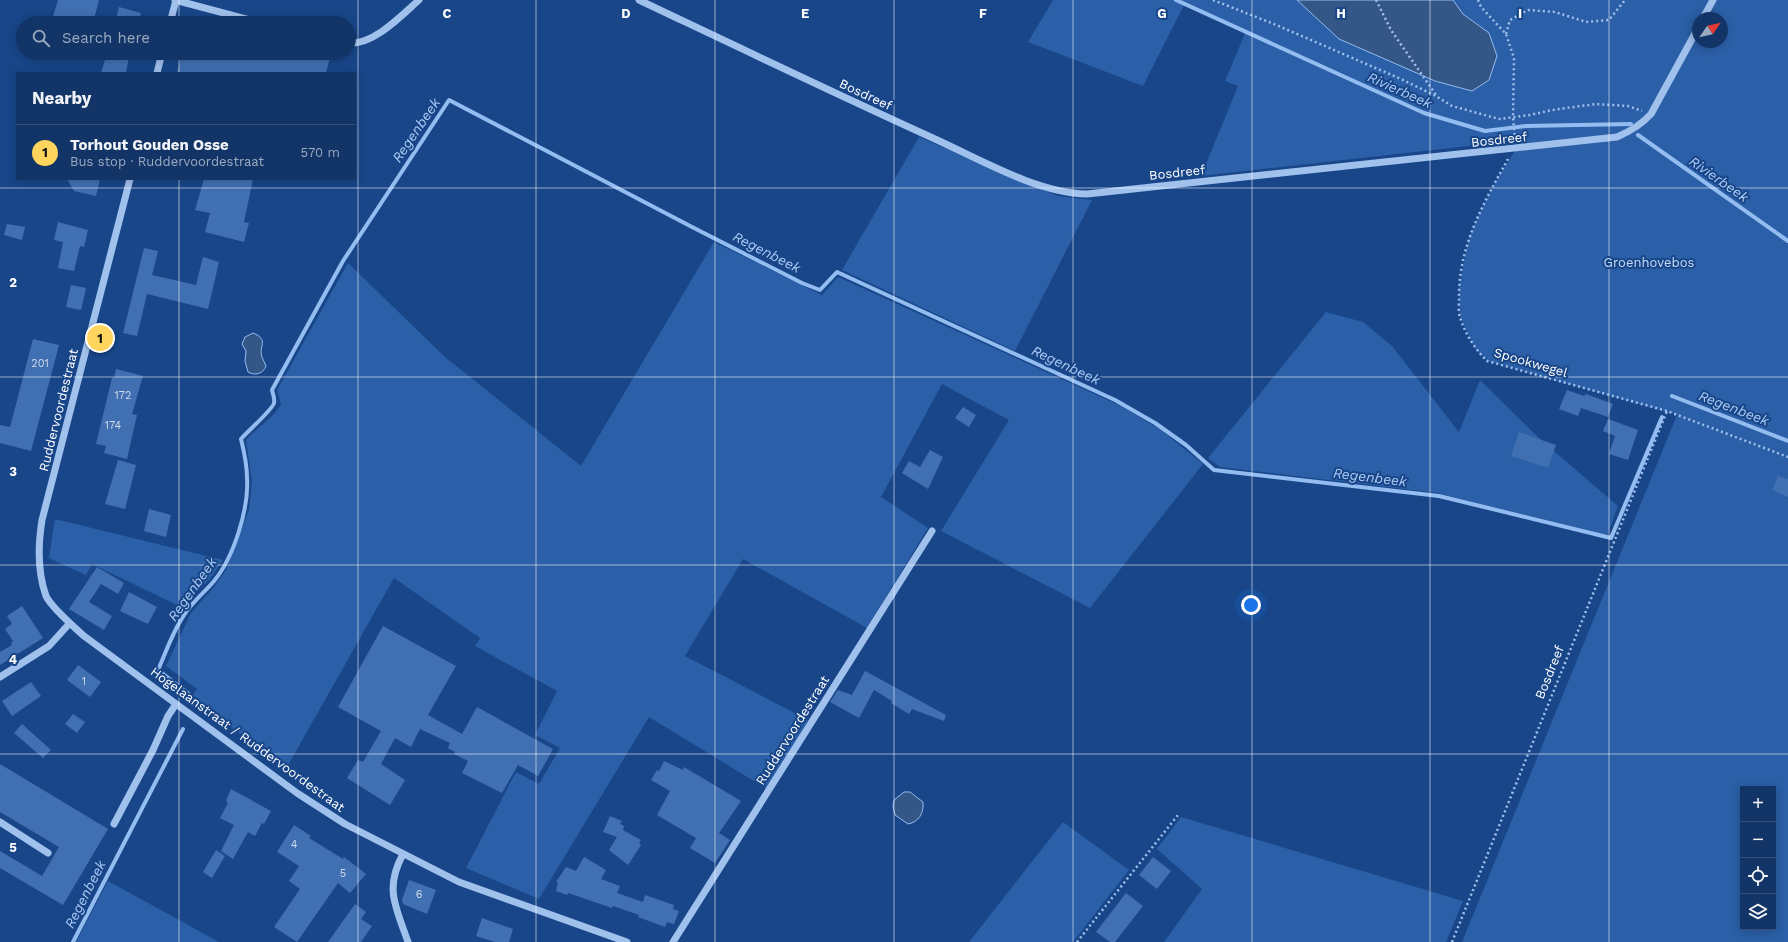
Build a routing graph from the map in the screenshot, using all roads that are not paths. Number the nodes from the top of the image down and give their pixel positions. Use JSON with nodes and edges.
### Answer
{"nodes":[{"id":1,"x":175,"y":0,"type":"edge"},
{"id":2,"x":420,"y":0,"type":"edge"},
{"id":3,"x":639,"y":0,"type":"edge"},
{"id":4,"x":1713,"y":0,"type":"edge"},
{"id":5,"x":1706,"y":12,"type":"edge"},
{"id":6,"x":172,"y":16,"type":"edge"},
{"id":7,"x":235,"y":16,"type":"edge"},
{"id":8,"x":1692,"y":39,"type":"edge"},
{"id":9,"x":356,"y":44,"type":"edge"},
{"id":10,"x":160,"y":60,"type":"edge"},
{"id":11,"x":157,"y":72,"type":"edge"},
{"id":12,"x":130,"y":180,"type":"edge"},
{"id":13,"x":932,"y":531,"type":"dead end"},
{"id":14,"x":69,"y":624,"type":"junction"},
{"id":15,"x":84,"y":636,"type":"joint"},
{"id":16,"x":0,"y":677,"type":"edge"},
{"id":17,"x":176,"y":704,"type":"junction"},
{"id":18,"x":0,"y":822,"type":"edge"},
{"id":19,"x":114,"y":824,"type":"dead end"},
{"id":20,"x":48,"y":853,"type":"dead end"},
{"id":21,"x":403,"y":854,"type":"junction"},
{"id":22,"x":408,"y":942,"type":"edge"},
{"id":23,"x":626,"y":942,"type":"edge"},
{"id":24,"x":673,"y":942,"type":"edge"}],
"edges":[{"from":1,"to":6,"type":"street"},
{"from":1,"to":7,"type":"street"},
{"from":2,"to":9,"type":"street"},
{"from":3,"to":8,"type":"street","name":"Bosdreef"},
{"from":4,"to":5,"type":"street"},
{"from":10,"to":11,"type":"street"},
{"from":12,"to":14,"type":"street","name":"Ruddervoordestraat"},
{"from":13,"to":24,"type":"street","name":"Ruddervoordestraat"},
{"from":14,"to":15,"type":"street","name":"Ruddervoordestraat"},
{"from":14,"to":16,"type":"street"},
{"from":15,"to":17,"type":"street","name":"Hogelaanstraat / Ruddervoordestraat"},
{"from":17,"to":19,"type":"street"},
{"from":17,"to":21,"type":"street","name":"Hogelaanstraat / Ruddervoordestraat"},
{"from":18,"to":20,"type":"street"},
{"from":21,"to":22,"type":"street"},
{"from":21,"to":23,"type":"street","name":"Hogelaanstraat / Ruddervoordestraat"}]}
